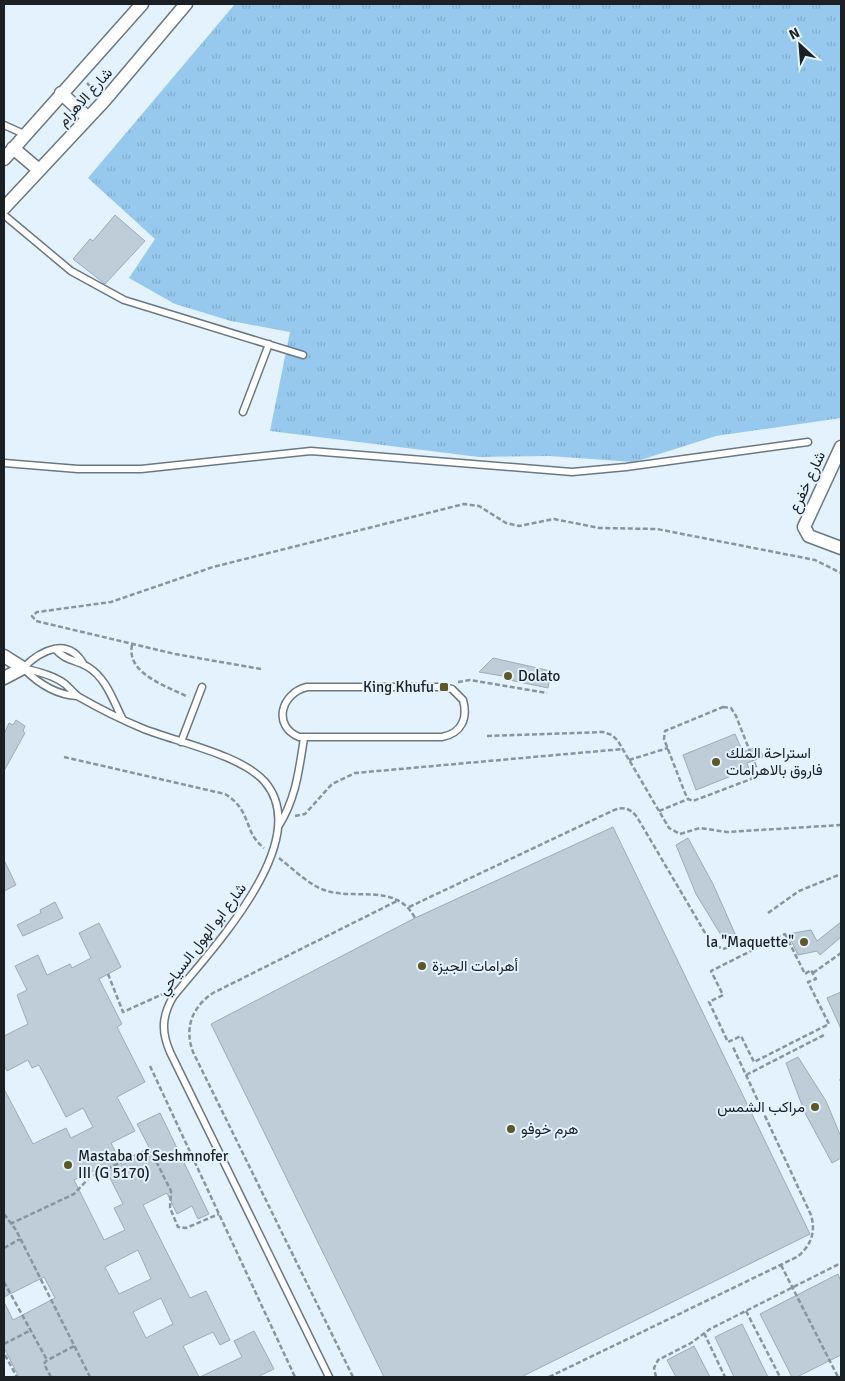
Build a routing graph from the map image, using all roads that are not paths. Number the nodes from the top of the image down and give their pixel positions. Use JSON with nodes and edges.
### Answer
{"nodes":[{"id":1,"x":142,"y":4,"type":"edge"},
{"id":2,"x":186,"y":4,"type":"edge"},
{"id":3,"x":61,"y":93,"type":"junction"},
{"id":4,"x":88,"y":118,"type":"junction"},
{"id":5,"x":4,"y":126,"type":"edge"},
{"id":6,"x":24,"y":134,"type":"junction"},
{"id":7,"x":8,"y":146,"type":"edge"},
{"id":8,"x":4,"y":159,"type":"edge"},
{"id":9,"x":39,"y":170,"type":"junction"},
{"id":10,"x":4,"y":208,"type":"edge"},
{"id":11,"x":4,"y":216,"type":"edge"},
{"id":12,"x":269,"y":344,"type":"junction"},
{"id":13,"x":303,"y":355,"type":"dead end"},
{"id":14,"x":243,"y":412,"type":"dead end"},
{"id":15,"x":808,"y":442,"type":"dead end"},
{"id":16,"x":841,"y":447,"type":"edge"},
{"id":17,"x":4,"y":463,"type":"edge"},
{"id":18,"x":841,"y":548,"type":"edge"},
{"id":19,"x":4,"y":656,"type":"edge"},
{"id":20,"x":23,"y":668,"type":"junction"},
{"id":21,"x":4,"y":678,"type":"edge"},
{"id":22,"x":202,"y":687,"type":"dead end"},
{"id":23,"x":77,"y":696,"type":"junction"},
{"id":24,"x":123,"y":719,"type":"junction"},
{"id":25,"x":304,"y":738,"type":"junction"},
{"id":26,"x":181,"y":742,"type":"junction"},
{"id":27,"x":277,"y":828,"type":"junction"},
{"id":28,"x":329,"y":1377,"type":"edge"}],
"edges":[{"from":1,"to":3,"type":"street","name":"شارع الاهرام"},
{"from":2,"to":4,"type":"street","name":"شارع الاهرام"},
{"from":3,"to":4,"type":"street"},
{"from":3,"to":6,"type":"street","name":"شارع الاهرام"},
{"from":4,"to":9,"type":"street","name":"شارع الاهرام"},
{"from":5,"to":6,"type":"lane"},
{"from":6,"to":7,"type":"street","name":"شارع الاهرام"},
{"from":7,"to":8,"type":"street","name":"شارع الاهرام"},
{"from":7,"to":9,"type":"street"},
{"from":9,"to":10,"type":"street","name":"شارع الاهرام"},
{"from":11,"to":12,"type":"lane"},
{"from":12,"to":13,"type":"lane"},
{"from":12,"to":14,"type":"lane"},
{"from":15,"to":17,"type":"lane"},
{"from":16,"to":18,"type":"street","name":"شارع خفرع"},
{"from":19,"to":20,"type":"street"},
{"from":20,"to":21,"type":"street"},
{"from":20,"to":23,"type":"lane","name":"شارع ابو الهول السياحي"},
{"from":20,"to":23,"type":"lane","name":"شارع ابو الهول السياحي"},
{"from":20,"to":24,"type":"lane"},
{"from":22,"to":26,"type":"lane"},
{"from":23,"to":24,"type":"lane","name":"شارع ابو الهول السياحي"},
{"from":24,"to":26,"type":"lane","name":"شارع ابو الهول السياحي"},
{"from":25,"to":25,"type":"lane"},
{"from":25,"to":27,"type":"lane"},
{"from":26,"to":27,"type":"lane","name":"شارع ابو الهول السياحي"},
{"from":27,"to":28,"type":"lane","name":"شارع ابو الهول السياحي"}]}
